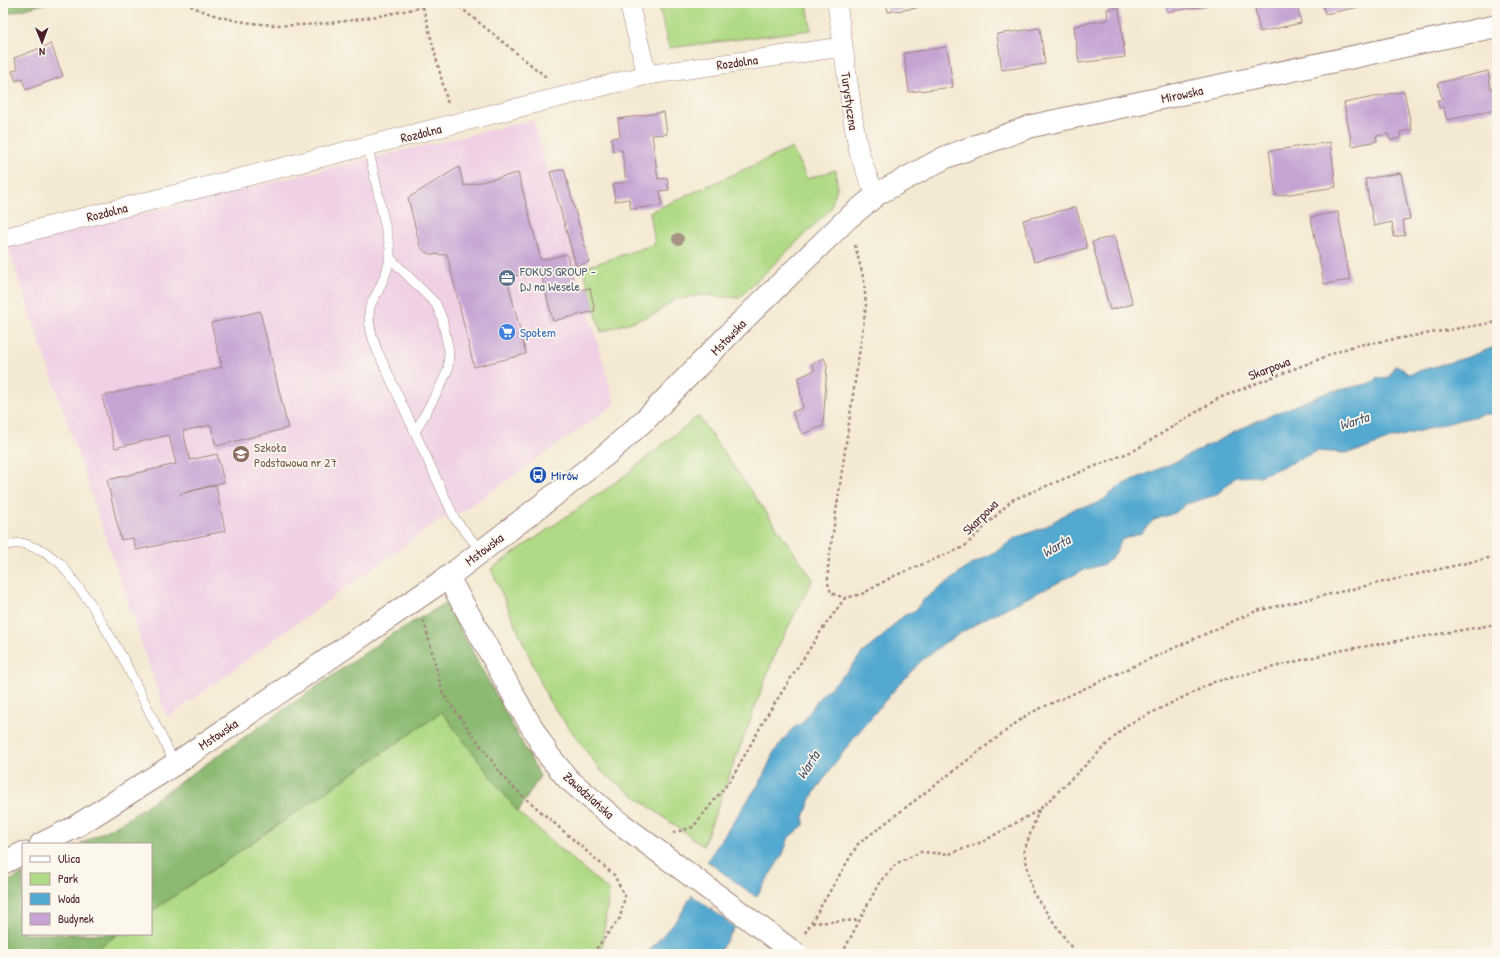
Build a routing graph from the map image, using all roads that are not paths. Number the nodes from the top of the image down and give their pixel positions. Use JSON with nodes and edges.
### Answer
{"nodes":[{"id":1,"x":629,"y":3,"type":"edge"},
{"id":2,"x":837,"y":3,"type":"edge"},
{"id":3,"x":1497,"y":26,"type":"edge"},
{"id":4,"x":842,"y":47,"type":"junction"},
{"id":5,"x":647,"y":75,"type":"junction"},
{"id":6,"x":368,"y":147,"type":"junction"},
{"id":7,"x":879,"y":193,"type":"junction"},
{"id":8,"x":3,"y":238,"type":"edge"},
{"id":9,"x":390,"y":258,"type":"junction"},
{"id":10,"x":415,"y":432,"type":"junction"},
{"id":11,"x":3,"y":545,"type":"edge"},
{"id":12,"x":481,"y":551,"type":"junction"},
{"id":13,"x":448,"y":577,"type":"junction"},
{"id":14,"x":175,"y":764,"type":"junction"},
{"id":15,"x":43,"y":843,"type":"edge"},
{"id":16,"x":22,"y":854,"type":"edge"},
{"id":17,"x":3,"y":863,"type":"edge"},
{"id":18,"x":796,"y":954,"type":"edge"}],
"edges":[{"from":1,"to":5,"type":"street"},
{"from":2,"to":4,"type":"street","name":"Turystyczna"},
{"from":3,"to":7,"type":"street","name":"Mirowska"},
{"from":4,"to":5,"type":"street","name":"Rozdolna"},
{"from":4,"to":7,"type":"street","name":"Turystyczna"},
{"from":5,"to":6,"type":"street","name":"Rozdolna"},
{"from":6,"to":8,"type":"street","name":"Rozdolna"},
{"from":6,"to":9,"type":"lane"},
{"from":7,"to":12,"type":"street","name":"Mstowska"},
{"from":9,"to":10,"type":"lane"},
{"from":9,"to":10,"type":"lane"},
{"from":10,"to":12,"type":"lane"},
{"from":11,"to":14,"type":"lane"},
{"from":12,"to":13,"type":"street","name":"Mstowska"},
{"from":13,"to":14,"type":"street","name":"Mstowska"},
{"from":13,"to":18,"type":"street","name":"Zawodziańska","bridge":true},
{"from":14,"to":15,"type":"street","name":"Mstowska"},
{"from":16,"to":17,"type":"street"}]}
